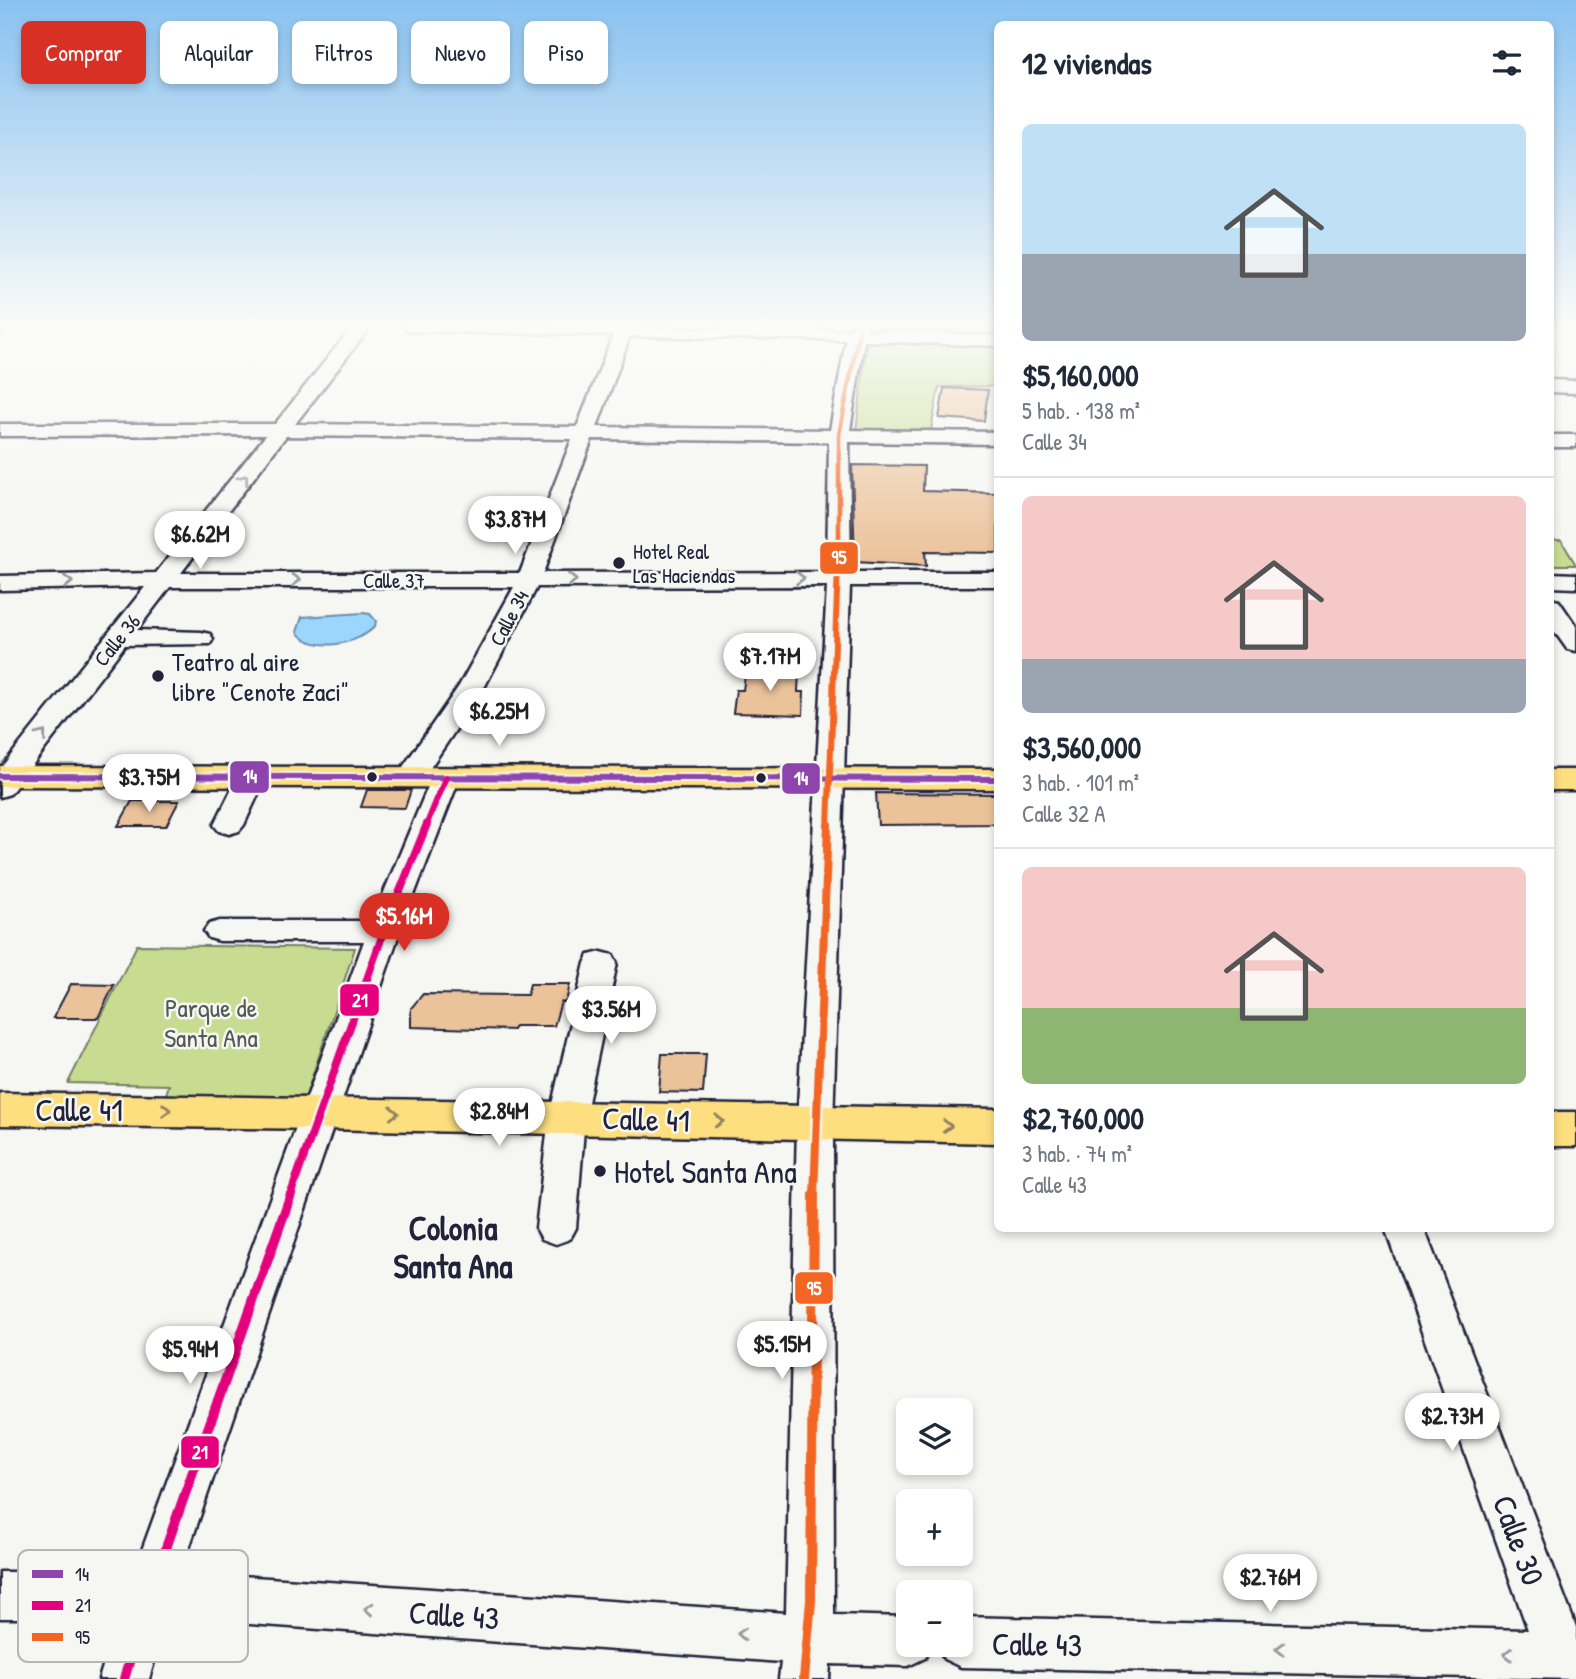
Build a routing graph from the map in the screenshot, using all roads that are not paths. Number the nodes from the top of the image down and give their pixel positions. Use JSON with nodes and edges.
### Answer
{"nodes":[{"id":1,"x":302,"y":404,"type":"edge"},
{"id":2,"x":595,"y":404,"type":"edge"},
{"id":3,"x":846,"y":404,"type":"edge"},
{"id":4,"x":0,"y":430,"type":"edge"},
{"id":5,"x":282,"y":430,"type":"junction"},
{"id":6,"x":584,"y":432,"type":"junction"},
{"id":7,"x":994,"y":438,"type":"edge"},
{"id":8,"x":1554,"y":441,"type":"edge"},
{"id":9,"x":1576,"y":441,"type":"edge"},
{"id":10,"x":839,"y":444,"type":"junction"},
{"id":11,"x":994,"y":456,"type":"edge"},
{"id":12,"x":839,"y":578,"type":"junction"},
{"id":13,"x":994,"y":579,"type":"edge"},
{"id":14,"x":166,"y":580,"type":"junction"},
{"id":15,"x":529,"y":580,"type":"junction"},
{"id":16,"x":1554,"y":580,"type":"edge"},
{"id":17,"x":1576,"y":581,"type":"edge"},
{"id":18,"x":0,"y":583,"type":"edge"},
{"id":19,"x":1554,"y":612,"type":"edge"},
{"id":20,"x":119,"y":638,"type":"junction"},
{"id":21,"x":201,"y":639,"type":"dead end"},
{"id":22,"x":1576,"y":644,"type":"edge"},
{"id":23,"x":252,"y":777,"type":"junction"},
{"id":24,"x":410,"y":777,"type":"junction"},
{"id":25,"x":446,"y":778,"type":"junction"},
{"id":26,"x":994,"y":779,"type":"edge"},
{"id":27,"x":3,"y":780,"type":"edge"},
{"id":28,"x":829,"y":780,"type":"junction"},
{"id":29,"x":1554,"y":780,"type":"edge"},
{"id":30,"x":1576,"y":780,"type":"edge"},
{"id":31,"x":229,"y":825,"type":"dead end"},
{"id":32,"x":220,"y":931,"type":"dead end"},
{"id":33,"x":384,"y":931,"type":"junction"},
{"id":34,"x":601,"y":963,"type":"dead end"},
{"id":35,"x":0,"y":1109,"type":"edge"},
{"id":36,"x":321,"y":1112,"type":"junction"},
{"id":37,"x":567,"y":1117,"type":"junction"},
{"id":38,"x":815,"y":1124,"type":"junction"},
{"id":39,"x":994,"y":1126,"type":"edge"},
{"id":40,"x":1554,"y":1129,"type":"edge"},
{"id":41,"x":1576,"y":1129,"type":"edge"},
{"id":42,"x":556,"y":1228,"type":"dead end"},
{"id":43,"x":1406,"y":1232,"type":"edge"},
{"id":44,"x":165,"y":1550,"type":"edge"},
{"id":45,"x":0,"y":1595,"type":"edge"},
{"id":46,"x":18,"y":1595,"type":"edge"},
{"id":47,"x":248,"y":1603,"type":"edge"},
{"id":48,"x":973,"y":1642,"type":"edge"},
{"id":49,"x":896,"y":1643,"type":"edge"},
{"id":50,"x":1569,"y":1656,"type":"edge"},
{"id":51,"x":806,"y":1659,"type":"edge"},
{"id":52,"x":129,"y":1662,"type":"edge"},
{"id":53,"x":124,"y":1679,"type":"edge"}],
"edges":[{"from":1,"to":5,"type":"street","name":"Calle 36"},
{"from":2,"to":6,"type":"street","name":"Calle 34"},
{"from":3,"to":10,"type":"street"},
{"from":4,"to":5,"type":"street"},
{"from":5,"to":6,"type":"street"},
{"from":14,"to":5,"type":"street","name":"Calle 36","one_way":true},
{"from":6,"to":10,"type":"street"},
{"from":6,"to":15,"type":"street","name":"Calle 34"},
{"from":7,"to":10,"type":"street"},
{"from":8,"to":9,"type":"street"},
{"from":10,"to":11,"type":"street"},
{"from":10,"to":12,"type":"street"},
{"from":12,"to":13,"type":"street","name":"Calle 37"},
{"from":15,"to":12,"type":"street","name":"Calle 37","one_way":true},
{"from":12,"to":28,"type":"street"},
{"from":14,"to":15,"type":"street","name":"Calle 37","one_way":true},
{"from":18,"to":14,"type":"street","name":"Calle 37","one_way":true},
{"from":14,"to":20,"type":"street","name":"Calle 36"},
{"from":15,"to":24,"type":"street","name":"Calle 34"},
{"from":16,"to":17,"type":"street"},
{"from":19,"to":22,"type":"street"},
{"from":20,"to":21,"type":"street"},
{"from":27,"to":20,"type":"street","name":"Calle 36","one_way":true},
{"from":23,"to":24,"type":"main road"},
{"from":23,"to":27,"type":"main road"},
{"from":23,"to":31,"type":"street"},
{"from":24,"to":25,"type":"main road"},
{"from":25,"to":28,"type":"main road"},
{"from":25,"to":33,"type":"street"},
{"from":26,"to":28,"type":"main road"},
{"from":28,"to":38,"type":"street"},
{"from":29,"to":30,"type":"main road"},
{"from":32,"to":33,"type":"street"},
{"from":33,"to":36,"type":"street"},
{"from":34,"to":37,"type":"street"},
{"from":35,"to":36,"type":"main road","name":"Calle 41","one_way":true},
{"from":36,"to":37,"type":"main road","name":"Calle 41","one_way":true},
{"from":36,"to":44,"type":"street"},
{"from":37,"to":38,"type":"main road","name":"Calle 41","one_way":true},
{"from":37,"to":42,"type":"street"},
{"from":38,"to":39,"type":"main road","name":"Calle 41","one_way":true},
{"from":38,"to":51,"type":"street"},
{"from":40,"to":41,"type":"main road"},
{"from":43,"to":50,"type":"street","name":"Calle 30"},
{"from":45,"to":46,"type":"street","name":"Calle 43"},
{"from":51,"to":47,"type":"street","name":"Calle 43","one_way":true},
{"from":50,"to":48,"type":"street","name":"Calle 43","one_way":true},
{"from":49,"to":51,"type":"street","name":"Calle 43"},
{"from":52,"to":53,"type":"street"}]}
